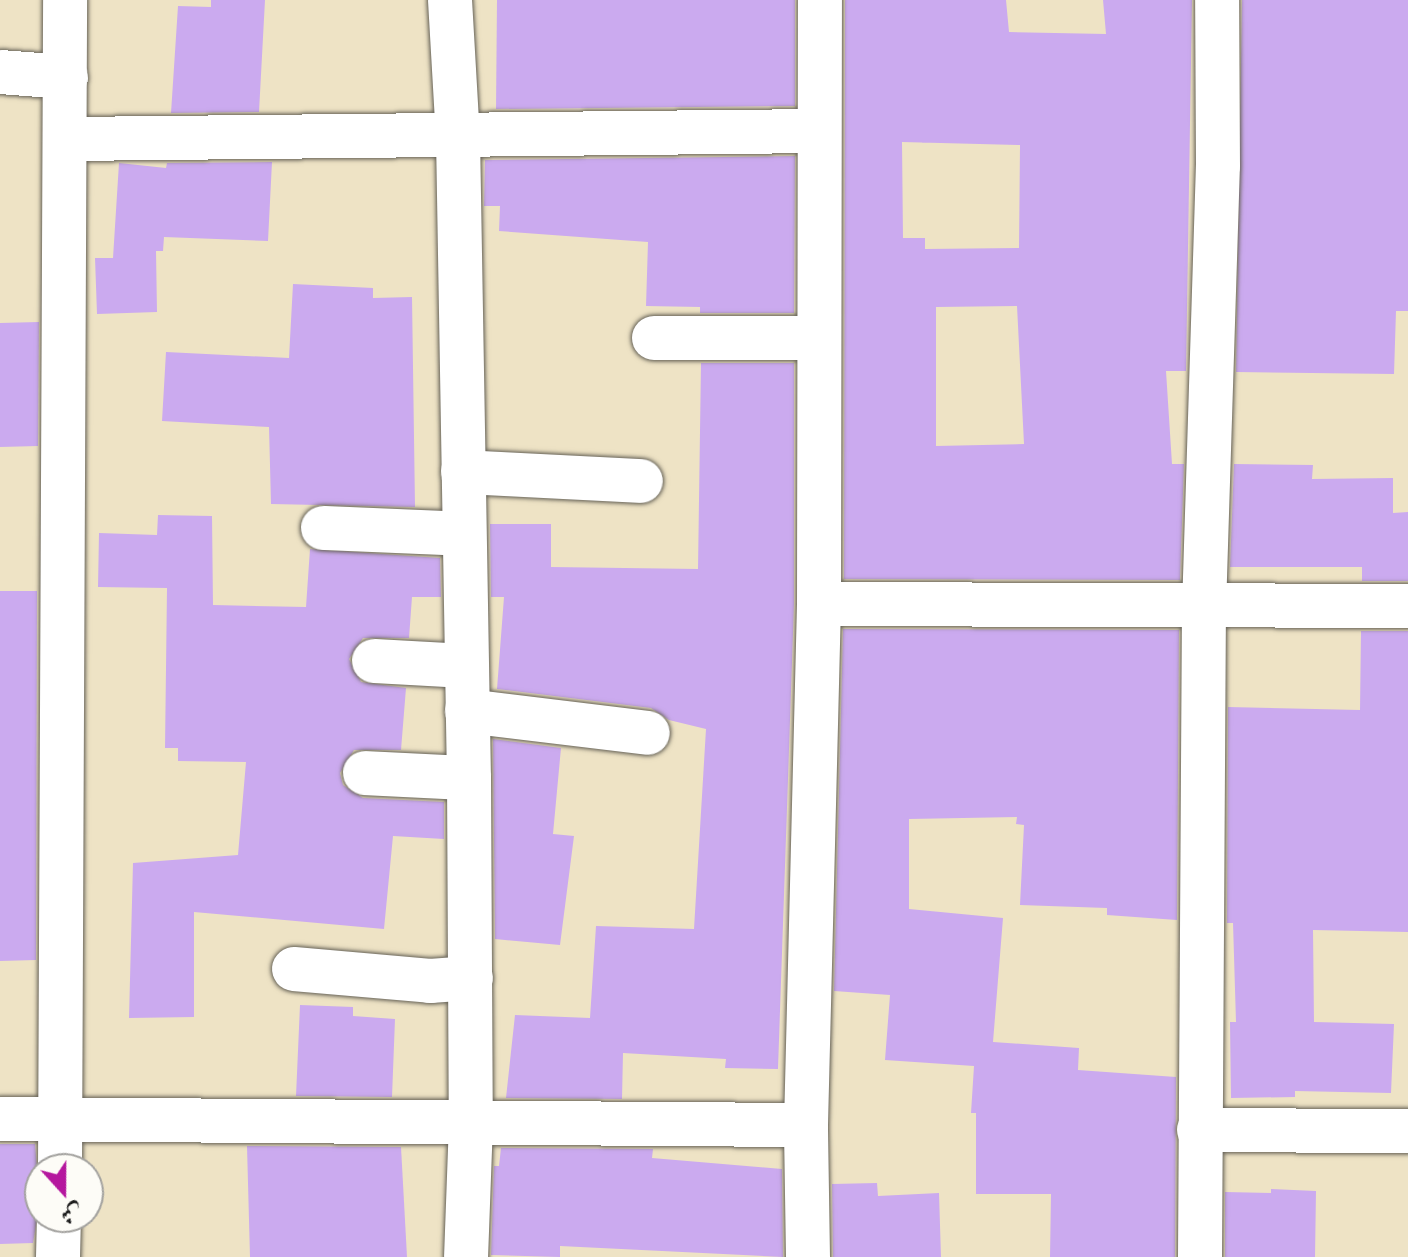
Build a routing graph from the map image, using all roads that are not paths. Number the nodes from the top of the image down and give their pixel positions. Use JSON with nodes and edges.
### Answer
{"nodes":[{"id":1,"x":65,"y":0,"type":"edge"},
{"id":2,"x":450,"y":0,"type":"edge"},
{"id":3,"x":820,"y":0,"type":"edge"},
{"id":4,"x":1217,"y":0,"type":"edge"},
{"id":5,"x":0,"y":72,"type":"edge"},
{"id":6,"x":66,"y":77,"type":"junction"},
{"id":7,"x":819,"y":131,"type":"junction"},
{"id":8,"x":458,"y":137,"type":"junction"},
{"id":9,"x":68,"y":139,"type":"junction"},
{"id":10,"x":654,"y":338,"type":"dead end"},
{"id":11,"x":819,"y":338,"type":"junction"},
{"id":12,"x":463,"y":472,"type":"junction"},
{"id":13,"x":641,"y":481,"type":"dead end"},
{"id":14,"x":323,"y":528,"type":"dead end"},
{"id":15,"x":464,"y":534,"type":"junction"},
{"id":16,"x":819,"y":604,"type":"junction"},
{"id":17,"x":1408,"y":606,"type":"edge"},
{"id":18,"x":1204,"y":609,"type":"junction"},
{"id":19,"x":374,"y":661,"type":"dead end"},
{"id":20,"x":466,"y":666,"type":"junction"},
{"id":21,"x":467,"y":711,"type":"junction"},
{"id":22,"x":648,"y":733,"type":"dead end"},
{"id":23,"x":365,"y":773,"type":"dead end"},
{"id":24,"x":469,"y":778,"type":"junction"},
{"id":25,"x":294,"y":969,"type":"dead end"},
{"id":26,"x":471,"y":978,"type":"junction"},
{"id":27,"x":0,"y":1119,"type":"edge"},
{"id":28,"x":62,"y":1119,"type":"junction"},
{"id":29,"x":471,"y":1122,"type":"junction"},
{"id":30,"x":806,"y":1125,"type":"junction"},
{"id":31,"x":1199,"y":1130,"type":"junction"},
{"id":32,"x":1408,"y":1131,"type":"edge"},
{"id":33,"x":61,"y":1153,"type":"edge"},
{"id":34,"x":59,"y":1233,"type":"edge"},
{"id":35,"x":58,"y":1257,"type":"edge"},
{"id":36,"x":466,"y":1257,"type":"edge"},
{"id":37,"x":808,"y":1257,"type":"edge"},
{"id":38,"x":1200,"y":1257,"type":"edge"}],
"edges":[{"from":1,"to":6,"type":"street"},
{"from":2,"to":8,"type":"street"},
{"from":3,"to":7,"type":"street"},
{"from":4,"to":18,"type":"street"},
{"from":5,"to":6,"type":"street"},
{"from":6,"to":9,"type":"street"},
{"from":7,"to":8,"type":"street"},
{"from":7,"to":11,"type":"street"},
{"from":8,"to":9,"type":"street"},
{"from":8,"to":12,"type":"street"},
{"from":9,"to":28,"type":"street"},
{"from":10,"to":11,"type":"street"},
{"from":11,"to":16,"type":"street"},
{"from":12,"to":13,"type":"street"},
{"from":12,"to":15,"type":"street"},
{"from":14,"to":15,"type":"street"},
{"from":15,"to":20,"type":"street"},
{"from":16,"to":18,"type":"street"},
{"from":16,"to":30,"type":"street"},
{"from":17,"to":18,"type":"street"},
{"from":18,"to":31,"type":"street"},
{"from":19,"to":20,"type":"street"},
{"from":20,"to":21,"type":"street"},
{"from":21,"to":22,"type":"street"},
{"from":21,"to":24,"type":"street"},
{"from":23,"to":24,"type":"street"},
{"from":24,"to":26,"type":"street"},
{"from":25,"to":26,"type":"street"},
{"from":26,"to":29,"type":"street"},
{"from":27,"to":28,"type":"street"},
{"from":28,"to":29,"type":"street"},
{"from":28,"to":33,"type":"street"},
{"from":29,"to":30,"type":"street"},
{"from":29,"to":36,"type":"street"},
{"from":30,"to":37,"type":"street"},
{"from":31,"to":32,"type":"street"},
{"from":31,"to":38,"type":"street"},
{"from":34,"to":35,"type":"street"}]}
